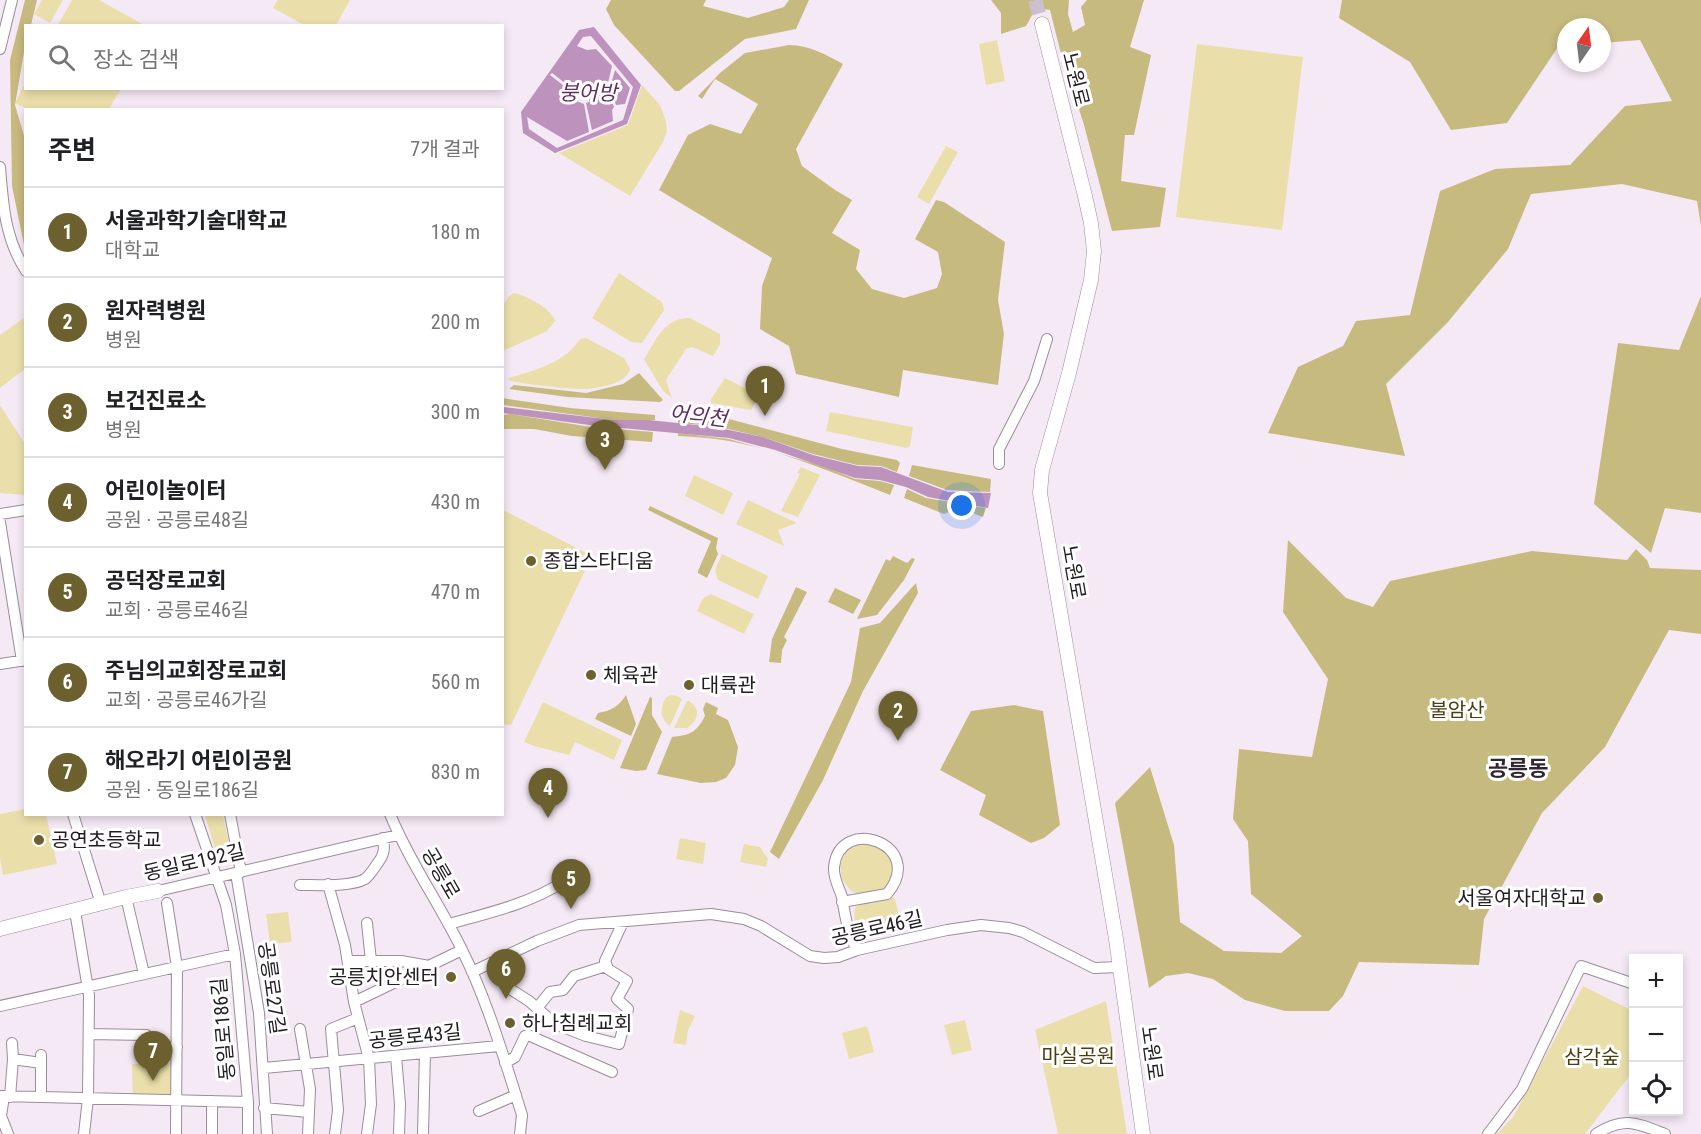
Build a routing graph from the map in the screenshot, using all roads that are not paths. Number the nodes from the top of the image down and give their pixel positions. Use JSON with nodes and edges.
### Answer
{"nodes":[{"id":1,"x":12,"y":0,"type":"edge"},
{"id":2,"x":1042,"y":24,"type":"tunnel mouth"},
{"id":3,"x":0,"y":49,"type":"edge"},
{"id":4,"x":0,"y":168,"type":"edge"},
{"id":5,"x":24,"y":268,"type":"edge"},
{"id":6,"x":1047,"y":339,"type":"dead end"},
{"id":7,"x":999,"y":464,"type":"dead end"},
{"id":8,"x":24,"y":510,"type":"edge"},
{"id":9,"x":0,"y":514,"type":"edge"},
{"id":10,"x":0,"y":522,"type":"edge"},
{"id":11,"x":24,"y":660,"type":"edge"},
{"id":12,"x":0,"y":664,"type":"edge"},
{"id":13,"x":74,"y":816,"type":"edge"},
{"id":14,"x":196,"y":816,"type":"edge"},
{"id":15,"x":230,"y":816,"type":"edge"},
{"id":16,"x":391,"y":816,"type":"edge"},
{"id":17,"x":398,"y":835,"type":"junction"},
{"id":18,"x":382,"y":838,"type":"junction"},
{"id":19,"x":239,"y":872,"type":"junction"},
{"id":20,"x":218,"y":877,"type":"junction"},
{"id":21,"x":563,"y":882,"type":"dead end"},
{"id":22,"x":328,"y":884,"type":"junction"},
{"id":23,"x":300,"y":885,"type":"dead end"},
{"id":24,"x":158,"y":891,"type":"joint"},
{"id":25,"x":126,"y":897,"type":"junction"},
{"id":26,"x":842,"y":902,"type":"junction"},
{"id":27,"x":167,"y":903,"type":"dead end"},
{"id":28,"x":101,"y":904,"type":"junction"},
{"id":29,"x":75,"y":911,"type":"junction"},
{"id":30,"x":623,"y":922,"type":"junction"},
{"id":31,"x":367,"y":923,"type":"dead end"},
{"id":32,"x":449,"y":924,"type":"junction"},
{"id":33,"x":0,"y":929,"type":"edge"},
{"id":34,"x":462,"y":950,"type":"junction"},
{"id":35,"x":856,"y":950,"type":"junction"},
{"id":36,"x":235,"y":954,"type":"junction"},
{"id":37,"x":348,"y":961,"type":"junction"},
{"id":38,"x":371,"y":961,"type":"junction"},
{"id":39,"x":497,"y":962,"type":"junction"},
{"id":40,"x":429,"y":966,"type":"junction"},
{"id":41,"x":606,"y":966,"type":"junction"},
{"id":42,"x":177,"y":967,"type":"junction"},
{"id":43,"x":1120,"y":967,"type":"junction"},
{"id":44,"x":472,"y":972,"type":"junction"},
{"id":45,"x":144,"y":974,"type":"junction"},
{"id":46,"x":1629,"y":982,"type":"edge"},
{"id":47,"x":88,"y":987,"type":"junction"},
{"id":48,"x":479,"y":992,"type":"junction"},
{"id":49,"x":354,"y":1002,"type":"junction"},
{"id":50,"x":0,"y":1006,"type":"edge"},
{"id":51,"x":537,"y":1008,"type":"junction"},
{"id":52,"x":358,"y":1018,"type":"junction"},
{"id":53,"x":300,"y":1029,"type":"dead end"},
{"id":54,"x":565,"y":1029,"type":"junction"},
{"id":55,"x":89,"y":1034,"type":"junction"},
{"id":56,"x":12,"y":1043,"type":"dead end"},
{"id":57,"x":499,"y":1046,"type":"junction"},
{"id":58,"x":177,"y":1047,"type":"junction"},
{"id":59,"x":556,"y":1047,"type":"junction"},
{"id":60,"x":425,"y":1053,"type":"junction"},
{"id":61,"x":396,"y":1056,"type":"junction"},
{"id":62,"x":13,"y":1059,"type":"junction"},
{"id":63,"x":369,"y":1059,"type":"junction"},
{"id":64,"x":334,"y":1062,"type":"junction"},
{"id":65,"x":505,"y":1063,"type":"junction"},
{"id":66,"x":306,"y":1065,"type":"junction"},
{"id":67,"x":264,"y":1068,"type":"junction"},
{"id":68,"x":612,"y":1072,"type":"dead end"},
{"id":69,"x":516,"y":1095,"type":"junction"},
{"id":70,"x":5,"y":1097,"type":"edge"},
{"id":71,"x":41,"y":1097,"type":"junction"},
{"id":72,"x":88,"y":1098,"type":"junction"},
{"id":73,"x":177,"y":1100,"type":"junction"},
{"id":74,"x":212,"y":1101,"type":"junction"},
{"id":75,"x":248,"y":1102,"type":"junction"},
{"id":76,"x":264,"y":1108,"type":"junction"},
{"id":77,"x":479,"y":1111,"type":"dead end"},
{"id":78,"x":309,"y":1112,"type":"junction"},
{"id":79,"x":1632,"y":1116,"type":"edge"},
{"id":80,"x":8,"y":1134,"type":"edge"},
{"id":81,"x":84,"y":1134,"type":"edge"},
{"id":82,"x":177,"y":1134,"type":"edge"},
{"id":83,"x":212,"y":1134,"type":"edge"},
{"id":84,"x":248,"y":1134,"type":"edge"},
{"id":85,"x":267,"y":1134,"type":"edge"},
{"id":86,"x":308,"y":1134,"type":"edge"},
{"id":87,"x":335,"y":1134,"type":"edge"},
{"id":88,"x":367,"y":1134,"type":"edge"},
{"id":89,"x":399,"y":1134,"type":"edge"},
{"id":90,"x":423,"y":1134,"type":"edge"},
{"id":91,"x":520,"y":1134,"type":"edge"},
{"id":92,"x":1143,"y":1134,"type":"edge"},
{"id":93,"x":1488,"y":1134,"type":"edge"},
{"id":94,"x":1596,"y":1134,"type":"edge"},
{"id":95,"x":1665,"y":1134,"type":"edge"}],
"edges":[{"from":1,"to":3,"type":"street"},
{"from":2,"to":43,"type":"main road","name":"노원로"},
{"from":4,"to":5,"type":"street"},
{"from":6,"to":7,"type":"street"},
{"from":8,"to":9,"type":"street"},
{"from":10,"to":11,"type":"street"},
{"from":11,"to":12,"type":"street"},
{"from":13,"to":28,"type":"street"},
{"from":14,"to":20,"type":"street","name":"동일로186길"},
{"from":15,"to":19,"type":"street","name":"공릉로27길"},
{"from":16,"to":17,"type":"street","name":"공릉로"},
{"from":17,"to":18,"type":"street","name":"동일로192길"},
{"from":17,"to":32,"type":"street","name":"공릉로"},
{"from":18,"to":19,"type":"street","name":"동일로192길"},
{"from":18,"to":22,"type":"street"},
{"from":19,"to":20,"type":"street","name":"동일로192길"},
{"from":19,"to":67,"type":"street","name":"공릉로27길"},
{"from":20,"to":24,"type":"street","name":"동일로192길"},
{"from":20,"to":36,"type":"street","name":"동일로186길"},
{"from":21,"to":32,"type":"street"},
{"from":22,"to":23,"type":"street"},
{"from":22,"to":37,"type":"street"},
{"from":24,"to":25,"type":"main road","name":"동일로192길"},
{"from":25,"to":28,"type":"main road","name":"동일로192길"},
{"from":25,"to":45,"type":"street"},
{"from":26,"to":26,"type":"street"},
{"from":26,"to":35,"type":"street"},
{"from":27,"to":42,"type":"street"},
{"from":28,"to":29,"type":"main road","name":"동일로192길"},
{"from":29,"to":33,"type":"main road","name":"동일로192길"},
{"from":29,"to":47,"type":"street"},
{"from":30,"to":35,"type":"street","name":"공릉로46길"},
{"from":30,"to":39,"type":"street","name":"공릉로46길"},
{"from":30,"to":41,"type":"street"},
{"from":31,"to":38,"type":"street"},
{"from":32,"to":34,"type":"street","name":"공릉로"},
{"from":34,"to":40,"type":"street"},
{"from":34,"to":44,"type":"street","name":"공릉로"},
{"from":35,"to":43,"type":"street","name":"공릉로46길"},
{"from":36,"to":42,"type":"street"},
{"from":36,"to":75,"type":"street","name":"동일로186길"},
{"from":37,"to":38,"type":"street"},
{"from":37,"to":49,"type":"street"},
{"from":38,"to":40,"type":"street"},
{"from":39,"to":44,"type":"street","name":"공릉로46길"},
{"from":39,"to":48,"type":"street"},
{"from":39,"to":51,"type":"street"},
{"from":40,"to":49,"type":"street"},
{"from":41,"to":51,"type":"street"},
{"from":41,"to":54,"type":"street"},
{"from":42,"to":45,"type":"street"},
{"from":42,"to":58,"type":"street"},
{"from":43,"to":92,"type":"main road","name":"노원로"},
{"from":44,"to":48,"type":"street","name":"공릉로"},
{"from":45,"to":47,"type":"street"},
{"from":46,"to":93,"type":"street"},
{"from":47,"to":50,"type":"street"},
{"from":47,"to":55,"type":"street"},
{"from":48,"to":57,"type":"street","name":"공릉로"},
{"from":49,"to":52,"type":"street"},
{"from":51,"to":54,"type":"street"},
{"from":52,"to":63,"type":"street"},
{"from":52,"to":64,"type":"street","name":"공릉로43길"},
{"from":53,"to":66,"type":"street"},
{"from":54,"to":59,"type":"street"},
{"from":55,"to":58,"type":"street"},
{"from":55,"to":72,"type":"street"},
{"from":56,"to":62,"type":"street"},
{"from":57,"to":60,"type":"street","name":"공릉로43길"},
{"from":57,"to":65,"type":"street","name":"공릉로"},
{"from":58,"to":73,"type":"street"},
{"from":59,"to":65,"type":"street"},
{"from":59,"to":68,"type":"street"},
{"from":60,"to":61,"type":"street","name":"공릉로43길"},
{"from":60,"to":90,"type":"street"},
{"from":61,"to":63,"type":"street","name":"공릉로43길"},
{"from":61,"to":89,"type":"street"},
{"from":62,"to":70,"type":"street"},
{"from":62,"to":71,"type":"street"},
{"from":63,"to":64,"type":"street","name":"공릉로43길"},
{"from":63,"to":88,"type":"street"},
{"from":64,"to":66,"type":"street","name":"공릉로43길"},
{"from":64,"to":87,"type":"street"},
{"from":65,"to":69,"type":"street","name":"공릉로"},
{"from":66,"to":67,"type":"street","name":"공릉로43길"},
{"from":66,"to":78,"type":"street"},
{"from":67,"to":76,"type":"street","name":"공릉로27길"},
{"from":69,"to":77,"type":"street"},
{"from":69,"to":91,"type":"street","name":"공릉로"},
{"from":70,"to":71,"type":"street","name":"동일로186길"},
{"from":70,"to":80,"type":"street"},
{"from":71,"to":72,"type":"street","name":"동일로186길"},
{"from":72,"to":73,"type":"street","name":"동일로186길"},
{"from":72,"to":81,"type":"street"},
{"from":73,"to":74,"type":"street","name":"동일로186길"},
{"from":73,"to":82,"type":"street"},
{"from":74,"to":75,"type":"street","name":"동일로186길"},
{"from":74,"to":83,"type":"street"},
{"from":75,"to":84,"type":"street"},
{"from":76,"to":78,"type":"street"},
{"from":76,"to":85,"type":"street","name":"공릉로27길"},
{"from":78,"to":86,"type":"street"},
{"from":79,"to":94,"type":"street"},
{"from":79,"to":95,"type":"street"}]}
